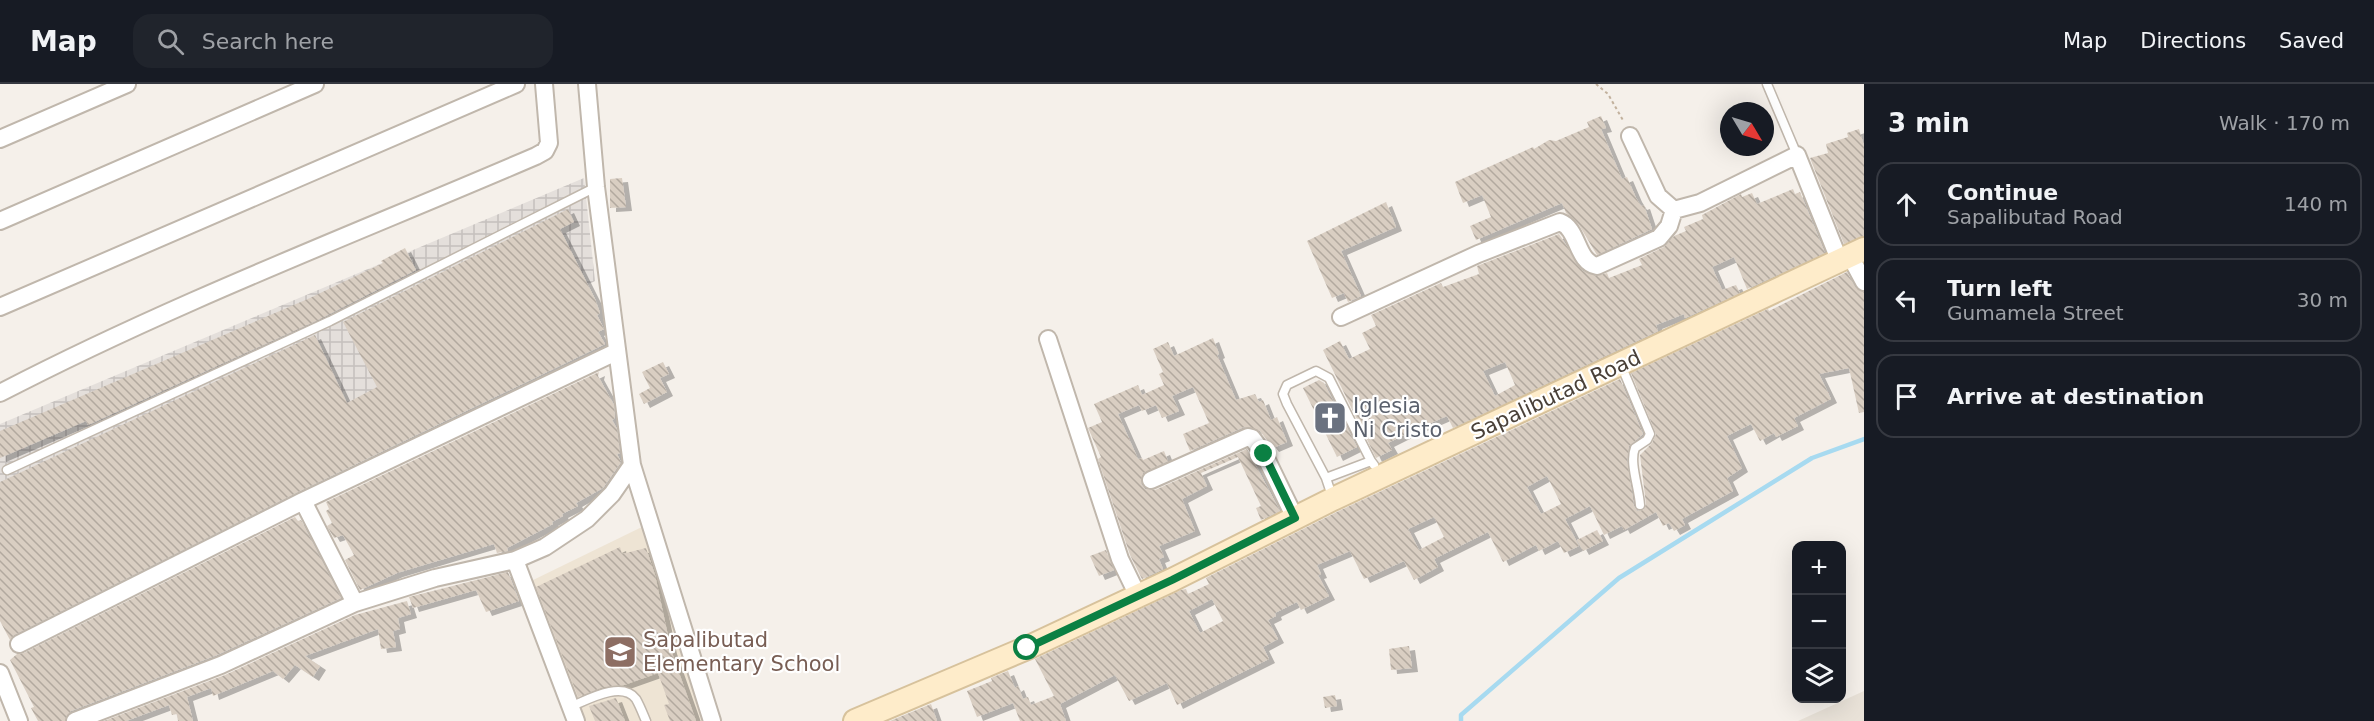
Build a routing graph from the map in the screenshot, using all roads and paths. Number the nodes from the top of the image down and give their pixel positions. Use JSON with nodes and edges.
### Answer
{"nodes":[{"id":1,"x":126,"y":84,"type":"edge"},
{"id":2,"x":315,"y":84,"type":"edge"},
{"id":3,"x":516,"y":84,"type":"edge"},
{"id":4,"x":544,"y":84,"type":"edge"},
{"id":5,"x":587,"y":84,"type":"edge"},
{"id":6,"x":1596,"y":84,"type":"edge"},
{"id":7,"x":1767,"y":84,"type":"edge"},
{"id":8,"x":1630,"y":136,"type":"joint"},
{"id":9,"x":0,"y":139,"type":"edge"},
{"id":10,"x":1797,"y":155,"type":"junction"},
{"id":11,"x":596,"y":187,"type":"junction"},
{"id":12,"x":1674,"y":210,"type":"junction"},
{"id":13,"x":0,"y":221,"type":"edge"},
{"id":14,"x":1851,"y":256,"type":"edge"},
{"id":15,"x":1864,"y":282,"type":"edge"},
{"id":16,"x":0,"y":307,"type":"edge"},
{"id":17,"x":1341,"y":316,"type":"dead end"},
{"id":18,"x":1048,"y":339,"type":"dead end"},
{"id":19,"x":616,"y":352,"type":"junction"},
{"id":20,"x":1621,"y":365,"type":"junction"},
{"id":21,"x":0,"y":393,"type":"edge"},
{"id":22,"x":632,"y":465,"type":"junction"},
{"id":23,"x":1376,"y":469,"type":"junction"},
{"id":24,"x":7,"y":470,"type":"dead end"},
{"id":25,"x":1326,"y":477,"type":"junction"},
{"id":26,"x":1150,"y":480,"type":"dead end"},
{"id":27,"x":1333,"y":499,"type":"junction"},
{"id":28,"x":303,"y":501,"type":"junction"},
{"id":29,"x":1640,"y":505,"type":"dead end"},
{"id":30,"x":1295,"y":518,"type":"junction"},
{"id":31,"x":515,"y":560,"type":"junction"},
{"id":32,"x":1138,"y":596,"type":"junction"},
{"id":33,"x":355,"y":603,"type":"junction"},
{"id":34,"x":19,"y":644,"type":"dead end"},
{"id":35,"x":0,"y":673,"type":"edge"},
{"id":36,"x":573,"y":714,"type":"edge"},
{"id":37,"x":19,"y":721,"type":"edge"},
{"id":38,"x":75,"y":721,"type":"edge"},
{"id":39,"x":646,"y":721,"type":"edge"},
{"id":40,"x":712,"y":721,"type":"edge"},
{"id":41,"x":855,"y":721,"type":"edge"}],
"edges":[{"from":1,"to":9,"type":"street"},
{"from":2,"to":13,"type":"street"},
{"from":3,"to":16,"type":"street"},
{"from":4,"to":21,"type":"street"},
{"from":5,"to":11,"type":"street"},
{"from":6,"to":8,"type":"path"},
{"from":7,"to":10,"type":"lane"},
{"from":8,"to":12,"type":"street"},
{"from":10,"to":12,"type":"street"},
{"from":10,"to":14,"type":"street"},
{"from":11,"to":19,"type":"street"},
{"from":11,"to":24,"type":"lane"},
{"from":12,"to":17,"type":"street"},
{"from":14,"to":15,"type":"street"},
{"from":14,"to":20,"type":"street","name":"Sapalibutad Road"},
{"from":18,"to":32,"type":"street"},
{"from":19,"to":22,"type":"street"},
{"from":19,"to":28,"type":"street"},
{"from":20,"to":23,"type":"street","name":"Sapalibutad Road"},
{"from":20,"to":29,"type":"lane"},
{"from":22,"to":31,"type":"street"},
{"from":22,"to":40,"type":"street"},
{"from":23,"to":25,"type":"lane"},
{"from":23,"to":25,"type":"lane"},
{"from":23,"to":27,"type":"street","name":"Sapalibutad Road"},
{"from":25,"to":27,"type":"lane"},
{"from":26,"to":30,"type":"street"},
{"from":27,"to":30,"type":"street","name":"Sapalibutad Road"},
{"from":28,"to":33,"type":"street"},
{"from":28,"to":34,"type":"street"},
{"from":30,"to":32,"type":"street","name":"Sapalibutad Road"},
{"from":31,"to":33,"type":"street"},
{"from":31,"to":36,"type":"street"},
{"from":32,"to":41,"type":"street","name":"Sapalibutad Road"},
{"from":33,"to":38,"type":"street"},
{"from":35,"to":37,"type":"street"},
{"from":36,"to":39,"type":"lane"}]}
